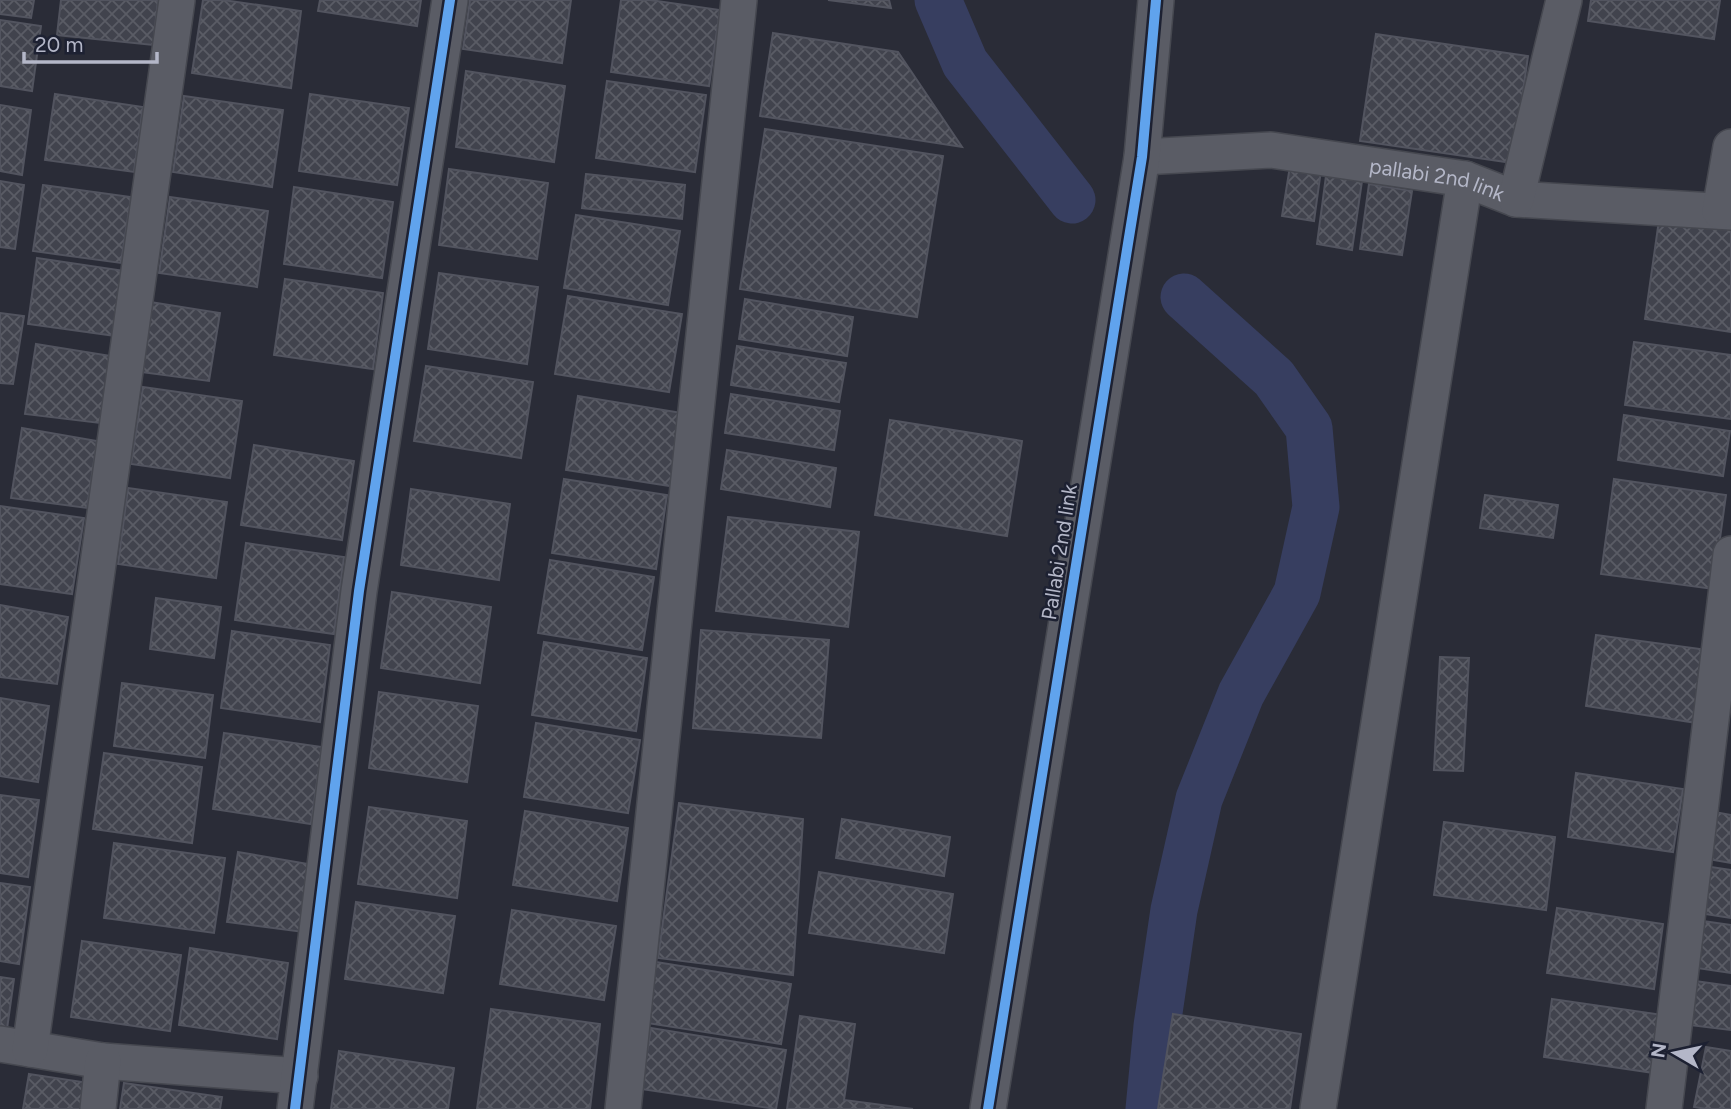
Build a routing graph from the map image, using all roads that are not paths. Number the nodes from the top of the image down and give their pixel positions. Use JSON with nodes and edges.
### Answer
{"nodes":[{"id":1,"x":177,"y":0,"type":"edge"},
{"id":2,"x":450,"y":0,"type":"edge"},
{"id":3,"x":739,"y":0,"type":"edge"},
{"id":4,"x":1156,"y":0,"type":"edge"},
{"id":5,"x":1564,"y":0,"type":"edge"},
{"id":6,"x":1731,"y":147,"type":"edge"},
{"id":7,"x":1142,"y":157,"type":"junction"},
{"id":8,"x":1465,"y":178,"type":"junction"},
{"id":9,"x":1516,"y":199,"type":"junction"},
{"id":10,"x":1726,"y":212,"type":"edge"},
{"id":11,"x":1731,"y":554,"type":"edge"},
{"id":12,"x":15,"y":1046,"type":"edge"},
{"id":13,"x":103,"y":1061,"type":"junction"},
{"id":14,"x":297,"y":1093,"type":"edge"},
{"id":15,"x":98,"y":1109,"type":"edge"},
{"id":16,"x":623,"y":1109,"type":"edge"},
{"id":17,"x":988,"y":1109,"type":"edge"},
{"id":18,"x":1318,"y":1109,"type":"edge"},
{"id":19,"x":1664,"y":1109,"type":"edge"}],
"edges":[{"from":1,"to":12,"type":"street"},
{"from":2,"to":14,"type":"street"},
{"from":3,"to":16,"type":"street"},
{"from":4,"to":7,"type":"street","name":"Pallabi 2nd link"},
{"from":5,"to":9,"type":"street"},
{"from":6,"to":10,"type":"street"},
{"from":7,"to":8,"type":"street","name":"pallabi 2nd link"},
{"from":7,"to":17,"type":"street","name":"Pallabi 2nd link"},
{"from":8,"to":9,"type":"street","name":"pallabi 2nd link"},
{"from":8,"to":18,"type":"street"},
{"from":9,"to":10,"type":"street","name":"pallabi 2nd link"},
{"from":11,"to":19,"type":"street"},
{"from":12,"to":13,"type":"street"},
{"from":13,"to":14,"type":"street"},
{"from":13,"to":15,"type":"street"}]}
